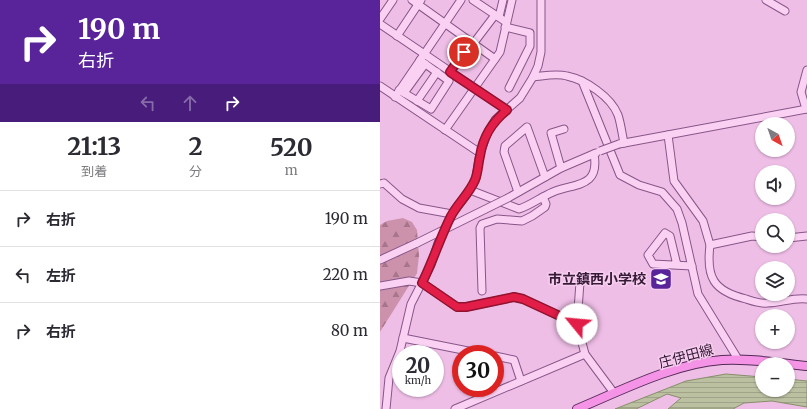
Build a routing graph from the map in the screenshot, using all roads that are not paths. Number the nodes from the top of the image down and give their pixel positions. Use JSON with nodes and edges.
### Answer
{"nodes":[{"id":1,"x":393,"y":0,"type":"edge"},
{"id":2,"x":412,"y":0,"type":"edge"},
{"id":3,"x":460,"y":0,"type":"edge"},
{"id":4,"x":473,"y":0,"type":"edge"},
{"id":5,"x":503,"y":0,"type":"edge"},
{"id":6,"x":512,"y":0,"type":"edge"},
{"id":7,"x":541,"y":0,"type":"edge"},
{"id":8,"x":766,"y":0,"type":"edge"},
{"id":9,"x":419,"y":2,"type":"edge"},
{"id":10,"x":785,"y":11,"type":"dead end"},
{"id":11,"x":497,"y":16,"type":"junction"},
{"id":12,"x":380,"y":19,"type":"edge"},
{"id":13,"x":380,"y":24,"type":"edge"},
{"id":14,"x":445,"y":24,"type":"junction"},
{"id":15,"x":505,"y":25,"type":"junction"},
{"id":16,"x":397,"y":36,"type":"junction"},
{"id":17,"x":472,"y":43,"type":"junction"},
{"id":18,"x":423,"y":59,"type":"junction"},
{"id":19,"x":495,"y":60,"type":"junction"},
{"id":20,"x":807,"y":70,"type":"edge"},
{"id":21,"x":437,"y":72,"type":"junction"},
{"id":22,"x":450,"y":72,"type":"junction"},
{"id":23,"x":533,"y":77,"type":"junction"},
{"id":24,"x":582,"y":81,"type":"junction"},
{"id":25,"x":380,"y":86,"type":"edge"},
{"id":26,"x":509,"y":88,"type":"dead end"},
{"id":27,"x":475,"y":89,"type":"junction"},
{"id":28,"x":402,"y":92,"type":"junction"},
{"id":29,"x":395,"y":97,"type":"junction"},
{"id":30,"x":417,"y":101,"type":"junction"},
{"id":31,"x":806,"y":109,"type":"edge"},
{"id":32,"x":507,"y":110,"type":"junction"},
{"id":33,"x":564,"y":129,"type":"dead end"},
{"id":34,"x":445,"y":130,"type":"junction"},
{"id":35,"x":668,"y":135,"type":"junction"},
{"id":36,"x":622,"y":144,"type":"junction"},
{"id":37,"x":597,"y":152,"type":"junction"},
{"id":38,"x":480,"y":153,"type":"junction"},
{"id":39,"x":561,"y":168,"type":"junction"},
{"id":40,"x":545,"y":177,"type":"junction"},
{"id":41,"x":380,"y":184,"type":"edge"},
{"id":42,"x":470,"y":190,"type":"junction"},
{"id":43,"x":518,"y":192,"type":"junction"},
{"id":44,"x":542,"y":197,"type":"junction"},
{"id":45,"x":452,"y":214,"type":"junction"},
{"id":46,"x":755,"y":236,"type":"edge"},
{"id":47,"x":807,"y":236,"type":"edge"},
{"id":48,"x":795,"y":237,"type":"edge"},
{"id":49,"x":710,"y":245,"type":"junction"},
{"id":50,"x":380,"y":260,"type":"edge"},
{"id":51,"x":676,"y":265,"type":"junction"},
{"id":52,"x":692,"y":266,"type":"junction"},
{"id":53,"x":580,"y":282,"type":"dead end"},
{"id":54,"x":422,"y":283,"type":"junction"},
{"id":55,"x":380,"y":286,"type":"edge"},
{"id":56,"x":482,"y":290,"type":"dead end"},
{"id":57,"x":807,"y":299,"type":"edge"},
{"id":58,"x":577,"y":324,"type":"junction"},
{"id":59,"x":403,"y":338,"type":"junction"},
{"id":60,"x":452,"y":348,"type":"edge"},
{"id":61,"x":585,"y":354,"type":"junction"},
{"id":62,"x":504,"y":358,"type":"edge"},
{"id":63,"x":738,"y":359,"type":"junction"},
{"id":64,"x":807,"y":366,"type":"edge"},
{"id":65,"x":521,"y":381,"type":"junction"},
{"id":66,"x":614,"y":393,"type":"junction"},
{"id":67,"x":386,"y":409,"type":"edge"},
{"id":68,"x":455,"y":409,"type":"edge"},
{"id":69,"x":577,"y":409,"type":"edge"}],
"edges":[{"from":1,"to":12,"type":"street"},
{"from":2,"to":9,"type":"street"},
{"from":3,"to":14,"type":"street"},
{"from":4,"to":11,"type":"street"},
{"from":5,"to":11,"type":"street"},
{"from":6,"to":15,"type":"street"},
{"from":7,"to":23,"type":"street"},
{"from":8,"to":10,"type":"street"},
{"from":9,"to":14,"type":"street"},
{"from":9,"to":16,"type":"street"},
{"from":11,"to":15,"type":"street"},
{"from":11,"to":17,"type":"street"},
{"from":13,"to":16,"type":"street"},
{"from":14,"to":17,"type":"street"},
{"from":14,"to":18,"type":"street"},
{"from":15,"to":19,"type":"street"},
{"from":15,"to":26,"type":"street"},
{"from":16,"to":18,"type":"street"},
{"from":17,"to":19,"type":"street"},
{"from":17,"to":22,"type":"street"},
{"from":18,"to":21,"type":"street"},
{"from":18,"to":22,"type":"street"},
{"from":18,"to":28,"type":"street"},
{"from":19,"to":27,"type":"street"},
{"from":20,"to":31,"type":"street"},
{"from":21,"to":30,"type":"street"},
{"from":21,"to":30,"type":"street"},
{"from":22,"to":27,"type":"street"},
{"from":23,"to":24,"type":"street"},
{"from":23,"to":32,"type":"street"},
{"from":24,"to":36,"type":"street"},
{"from":24,"to":52,"type":"street"},
{"from":25,"to":29,"type":"street"},
{"from":27,"to":32,"type":"street"},
{"from":27,"to":34,"type":"street"},
{"from":28,"to":29,"type":"street"},
{"from":28,"to":30,"type":"street"},
{"from":29,"to":34,"type":"street"},
{"from":31,"to":35,"type":"street"},
{"from":32,"to":38,"type":"street"},
{"from":33,"to":39,"type":"street"},
{"from":34,"to":38,"type":"street"},
{"from":35,"to":36,"type":"street"},
{"from":35,"to":49,"type":"street"},
{"from":36,"to":37,"type":"street","bridge":true},
{"from":37,"to":39,"type":"street"},
{"from":37,"to":44,"type":"street"},
{"from":38,"to":42,"type":"street"},
{"from":39,"to":40,"type":"street"},
{"from":40,"to":43,"type":"street"},
{"from":40,"to":43,"type":"street"},
{"from":41,"to":45,"type":"street"},
{"from":42,"to":44,"type":"street"},
{"from":42,"to":45,"type":"street"},
{"from":43,"to":50,"type":"street","bridge":true},
{"from":44,"to":56,"type":"street"},
{"from":45,"to":54,"type":"street"},
{"from":46,"to":49,"type":"street"},
{"from":47,"to":48,"type":"street"},
{"from":49,"to":57,"type":"street"},
{"from":51,"to":51,"type":"street"},
{"from":51,"to":52,"type":"street"},
{"from":52,"to":63,"type":"street"},
{"from":53,"to":58,"type":"street"},
{"from":54,"to":55,"type":"street"},
{"from":54,"to":58,"type":"street"},
{"from":54,"to":59,"type":"street"},
{"from":58,"to":61,"type":"street"},
{"from":59,"to":60,"type":"street"},
{"from":59,"to":67,"type":"street"},
{"from":61,"to":65,"type":"street"},
{"from":61,"to":66,"type":"street"},
{"from":62,"to":65,"type":"street"},
{"from":63,"to":64,"type":"main road","name":"庄伊田線"},
{"from":63,"to":66,"type":"main road","name":"庄伊田線"},
{"from":65,"to":68,"type":"street"},
{"from":66,"to":69,"type":"main road","name":"庄伊田線"}]}
